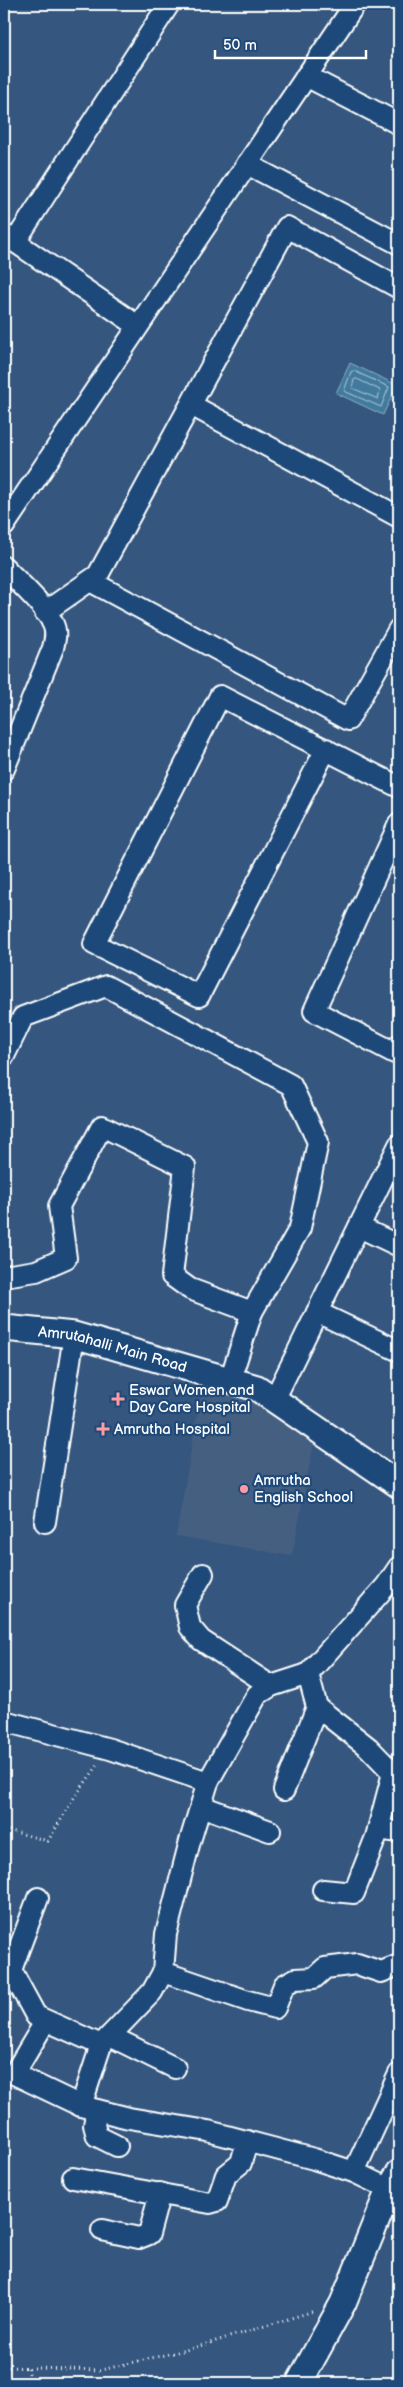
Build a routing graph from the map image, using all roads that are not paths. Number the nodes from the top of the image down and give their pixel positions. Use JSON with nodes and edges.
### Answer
{"nodes":[{"id":1,"x":169,"y":4,"type":"edge"},
{"id":2,"x":355,"y":4,"type":"edge"},
{"id":3,"x":306,"y":76,"type":"junction"},
{"id":4,"x":399,"y":124,"type":"edge"},
{"id":5,"x":247,"y":164,"type":"junction"},
{"id":6,"x":9,"y":238,"type":"edge"},
{"id":7,"x":399,"y":244,"type":"edge"},
{"id":8,"x":399,"y":288,"type":"edge"},
{"id":9,"x":138,"y":326,"type":"junction"},
{"id":10,"x":191,"y":405,"type":"junction"},
{"id":11,"x":399,"y":517,"type":"edge"},
{"id":12,"x":4,"y":526,"type":"edge"},
{"id":13,"x":4,"y":567,"type":"edge"},
{"id":14,"x":90,"y":581,"type":"junction"},
{"id":15,"x":45,"y":612,"type":"junction"},
{"id":16,"x":399,"y":629,"type":"edge"},
{"id":17,"x":326,"y":749,"type":"junction"},
{"id":18,"x":4,"y":769,"type":"edge"},
{"id":19,"x":399,"y":787,"type":"edge"},
{"id":20,"x":399,"y":824,"type":"edge"},
{"id":21,"x":399,"y":1044,"type":"edge"},
{"id":22,"x":4,"y":1056,"type":"edge"},
{"id":23,"x":399,"y":1145,"type":"edge"},
{"id":24,"x":359,"y":1227,"type":"junction"},
{"id":25,"x":399,"y":1246,"type":"edge"},
{"id":26,"x":4,"y":1276,"type":"edge"},
{"id":27,"x":252,"y":1312,"type":"junction"},
{"id":28,"x":317,"y":1312,"type":"junction"},
{"id":29,"x":4,"y":1328,"type":"edge"},
{"id":30,"x":74,"y":1335,"type":"junction"},
{"id":31,"x":399,"y":1352,"type":"edge"},
{"id":32,"x":230,"y":1380,"type":"junction"},
{"id":33,"x":274,"y":1400,"type":"junction"},
{"id":34,"x":399,"y":1485,"type":"edge"},
{"id":35,"x":45,"y":1522,"type":"dead end"},
{"id":36,"x":399,"y":1566,"type":"edge"},
{"id":37,"x":204,"y":1574,"type":"dead end"},
{"id":38,"x":308,"y":1674,"type":"junction"},
{"id":39,"x":271,"y":1686,"type":"junction"},
{"id":40,"x":317,"y":1707,"type":"junction"},
{"id":41,"x":4,"y":1721,"type":"edge"},
{"id":42,"x":397,"y":1776,"type":"edge"},
{"id":43,"x":208,"y":1782,"type":"junction"},
{"id":44,"x":284,"y":1790,"type":"dead end"},
{"id":45,"x":201,"y":1806,"type":"junction"},
{"id":46,"x":378,"y":1828,"type":"junction"},
{"id":47,"x":270,"y":1831,"type":"dead end"},
{"id":48,"x":399,"y":1832,"type":"edge"},
{"id":49,"x":323,"y":1890,"type":"dead end"},
{"id":50,"x":38,"y":1898,"type":"dead end"},
{"id":51,"x":399,"y":1965,"type":"edge"},
{"id":52,"x":8,"y":1969,"type":"edge"},
{"id":53,"x":163,"y":1972,"type":"junction"},
{"id":54,"x":44,"y":2022,"type":"junction"},
{"id":55,"x":106,"y":2041,"type":"junction"},
{"id":56,"x":175,"y":2068,"type":"dead end"},
{"id":57,"x":9,"y":2072,"type":"edge"},
{"id":58,"x":399,"y":2074,"type":"edge"},
{"id":59,"x":89,"y":2108,"type":"junction"},
{"id":60,"x":246,"y":2141,"type":"junction"},
{"id":61,"x":117,"y":2146,"type":"dead end"},
{"id":62,"x":354,"y":2172,"type":"junction"},
{"id":63,"x":73,"y":2178,"type":"dead end"},
{"id":64,"x":396,"y":2185,"type":"edge"},
{"id":65,"x":160,"y":2194,"type":"junction"},
{"id":66,"x":102,"y":2230,"type":"dead end"},
{"id":67,"x":299,"y":2383,"type":"edge"}],
"edges":[{"from":1,"to":6,"type":"street"},
{"from":2,"to":3,"type":"street"},
{"from":3,"to":4,"type":"street"},
{"from":3,"to":5,"type":"street"},
{"from":5,"to":7,"type":"street"},
{"from":5,"to":9,"type":"street"},
{"from":6,"to":9,"type":"street"},
{"from":8,"to":10,"type":"street"},
{"from":9,"to":12,"type":"street"},
{"from":10,"to":11,"type":"street"},
{"from":10,"to":14,"type":"street"},
{"from":13,"to":15,"type":"street"},
{"from":14,"to":15,"type":"street"},
{"from":14,"to":16,"type":"street"},
{"from":15,"to":18,"type":"street"},
{"from":17,"to":17,"type":"street"},
{"from":17,"to":19,"type":"street"},
{"from":20,"to":21,"type":"street"},
{"from":22,"to":27,"type":"street"},
{"from":23,"to":24,"type":"street"},
{"from":24,"to":25,"type":"street"},
{"from":24,"to":28,"type":"street"},
{"from":26,"to":27,"type":"street"},
{"from":27,"to":32,"type":"street"},
{"from":28,"to":31,"type":"street"},
{"from":28,"to":33,"type":"street"},
{"from":29,"to":30,"type":"street","name":"Amrutahalli Main Road"},
{"from":30,"to":32,"type":"street","name":"Amrutahalli Main Road"},
{"from":30,"to":35,"type":"street"},
{"from":32,"to":33,"type":"street","name":"Amrutahalli Main Road"},
{"from":33,"to":34,"type":"street","name":"Amrutahalli Main Road"},
{"from":36,"to":38,"type":"street"},
{"from":37,"to":39,"type":"street"},
{"from":38,"to":39,"type":"street"},
{"from":38,"to":40,"type":"street"},
{"from":39,"to":43,"type":"street"},
{"from":40,"to":42,"type":"street"},
{"from":40,"to":44,"type":"street"},
{"from":41,"to":43,"type":"street"},
{"from":42,"to":46,"type":"street"},
{"from":43,"to":45,"type":"street"},
{"from":45,"to":47,"type":"street"},
{"from":45,"to":53,"type":"street"},
{"from":46,"to":48,"type":"street"},
{"from":46,"to":49,"type":"street"},
{"from":50,"to":52,"type":"street"},
{"from":51,"to":53,"type":"street"},
{"from":52,"to":54,"type":"street"},
{"from":53,"to":55,"type":"street"},
{"from":54,"to":55,"type":"street"},
{"from":54,"to":57,"type":"street"},
{"from":55,"to":56,"type":"street"},
{"from":55,"to":59,"type":"street"},
{"from":57,"to":59,"type":"street"},
{"from":58,"to":62,"type":"street"},
{"from":59,"to":60,"type":"street"},
{"from":59,"to":61,"type":"street"},
{"from":60,"to":62,"type":"street"},
{"from":60,"to":65,"type":"street"},
{"from":62,"to":64,"type":"street"},
{"from":63,"to":65,"type":"street"},
{"from":64,"to":67,"type":"street"},
{"from":65,"to":66,"type":"street"}]}
